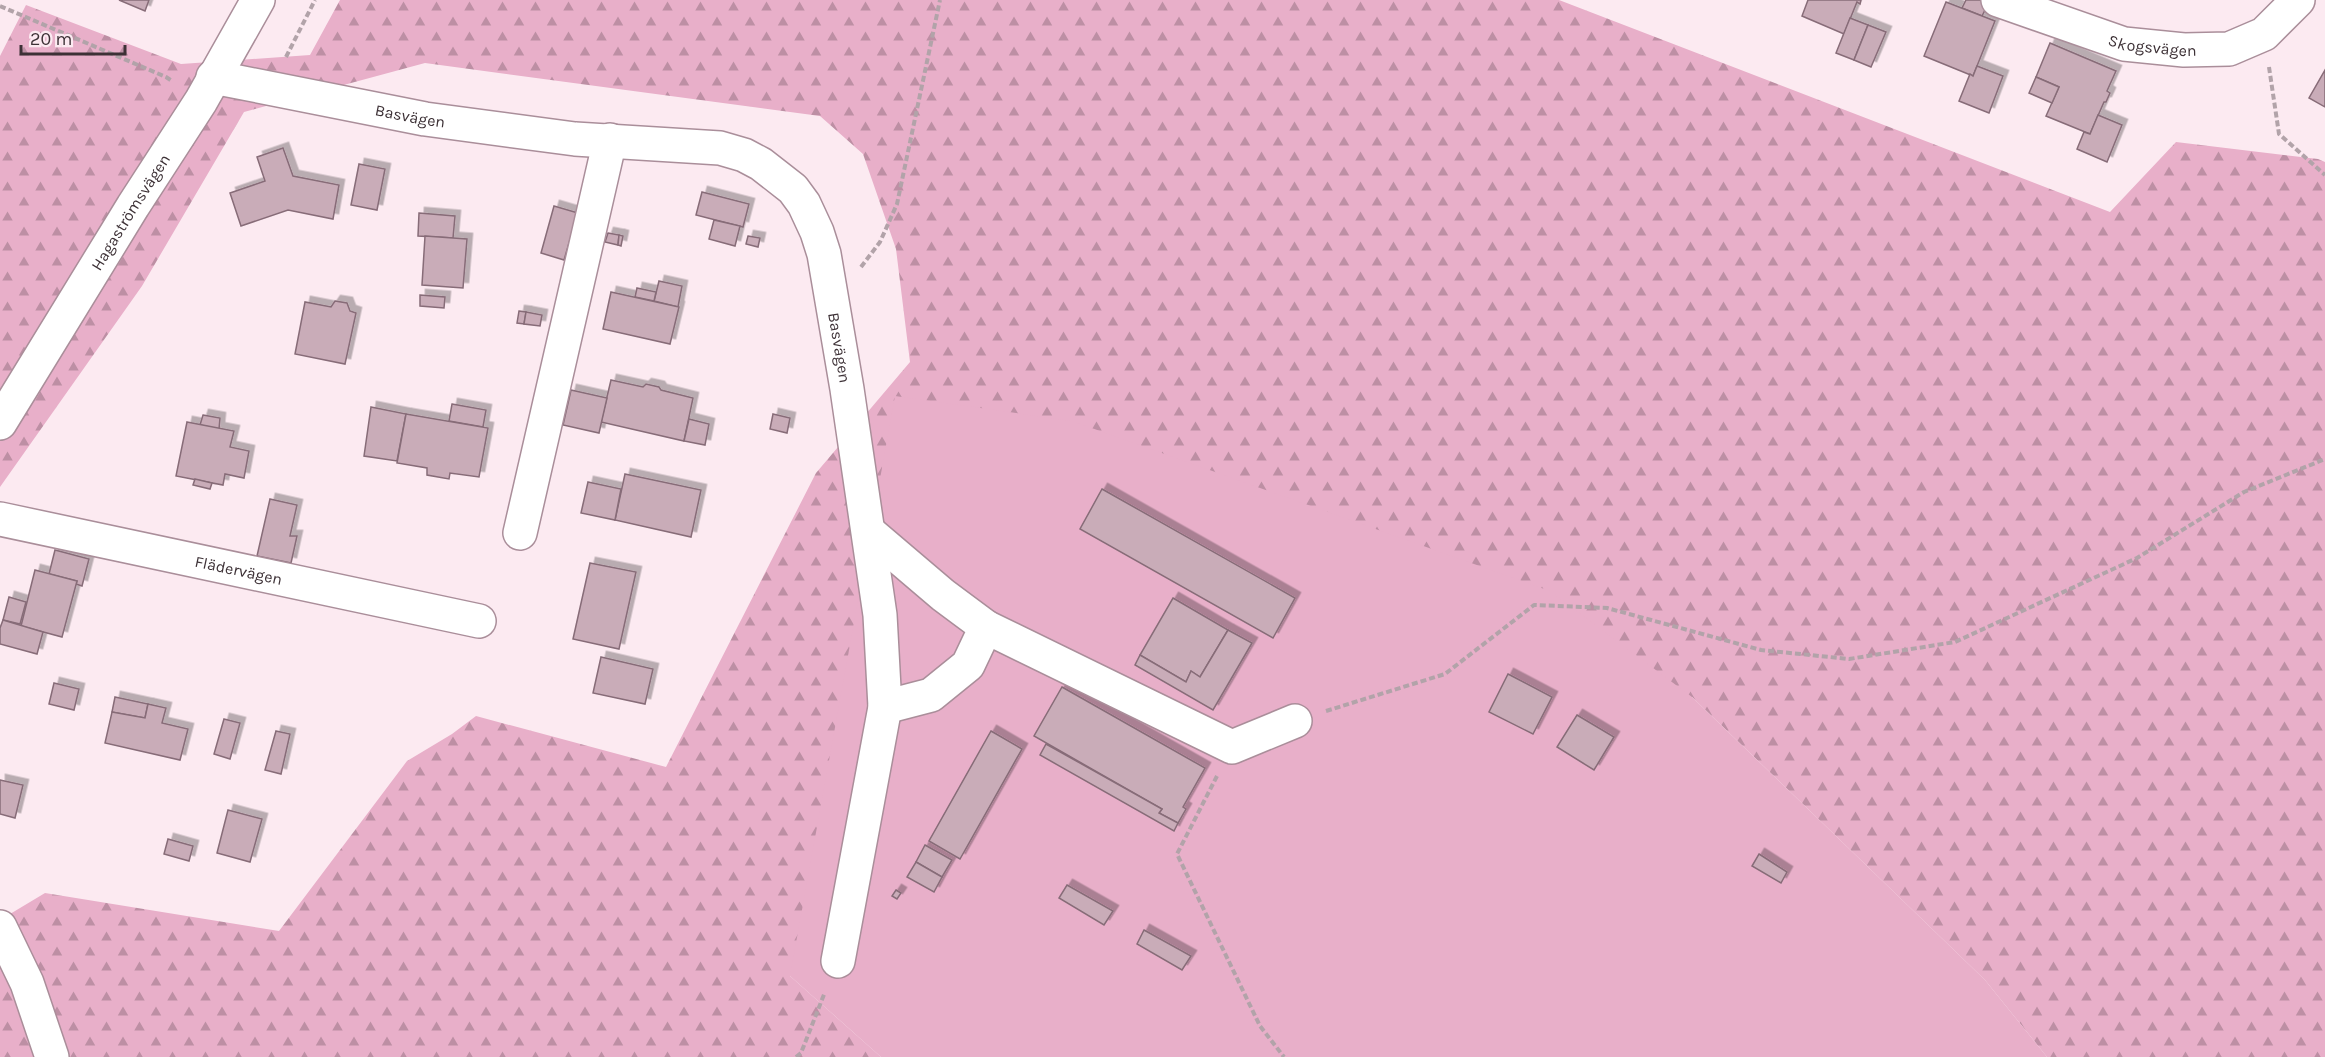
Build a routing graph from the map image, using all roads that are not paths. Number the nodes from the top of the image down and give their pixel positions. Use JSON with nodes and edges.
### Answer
{"nodes":[{"id":1,"x":258,"y":0,"type":"edge"},
{"id":2,"x":1998,"y":0,"type":"edge"},
{"id":3,"x":2298,"y":0,"type":"edge"},
{"id":4,"x":213,"y":77,"type":"junction"},
{"id":5,"x":610,"y":140,"type":"junction"},
{"id":6,"x":0,"y":423,"type":"edge"},
{"id":7,"x":0,"y":519,"type":"edge"},
{"id":8,"x":869,"y":532,"type":"junction"},
{"id":9,"x":520,"y":533,"type":"dead end"},
{"id":10,"x":479,"y":621,"type":"dead end"},
{"id":11,"x":986,"y":627,"type":"junction"},
{"id":12,"x":885,"y":706,"type":"junction"},
{"id":13,"x":1295,"y":721,"type":"road end"},
{"id":14,"x":0,"y":927,"type":"edge"},
{"id":15,"x":838,"y":961,"type":"road end"},
{"id":16,"x":52,"y":1057,"type":"edge"}],
"edges":[{"from":1,"to":4,"type":"street","name":"Hagaströmsvägen"},
{"from":2,"to":3,"type":"street","name":"Skogsvägen"},
{"from":4,"to":5,"type":"street","name":"Basvägen"},
{"from":4,"to":6,"type":"street","name":"Hagaströmsvägen"},
{"from":5,"to":8,"type":"street","name":"Basvägen"},
{"from":5,"to":9,"type":"street"},
{"from":7,"to":10,"type":"street","name":"Flädervägen"},
{"from":8,"to":11,"type":"street"},
{"from":8,"to":12,"type":"street","name":"Basvägen"},
{"from":11,"to":12,"type":"street"},
{"from":11,"to":13,"type":"street"},
{"from":12,"to":15,"type":"street","name":"Basvägen"},
{"from":14,"to":16,"type":"street"}]}
